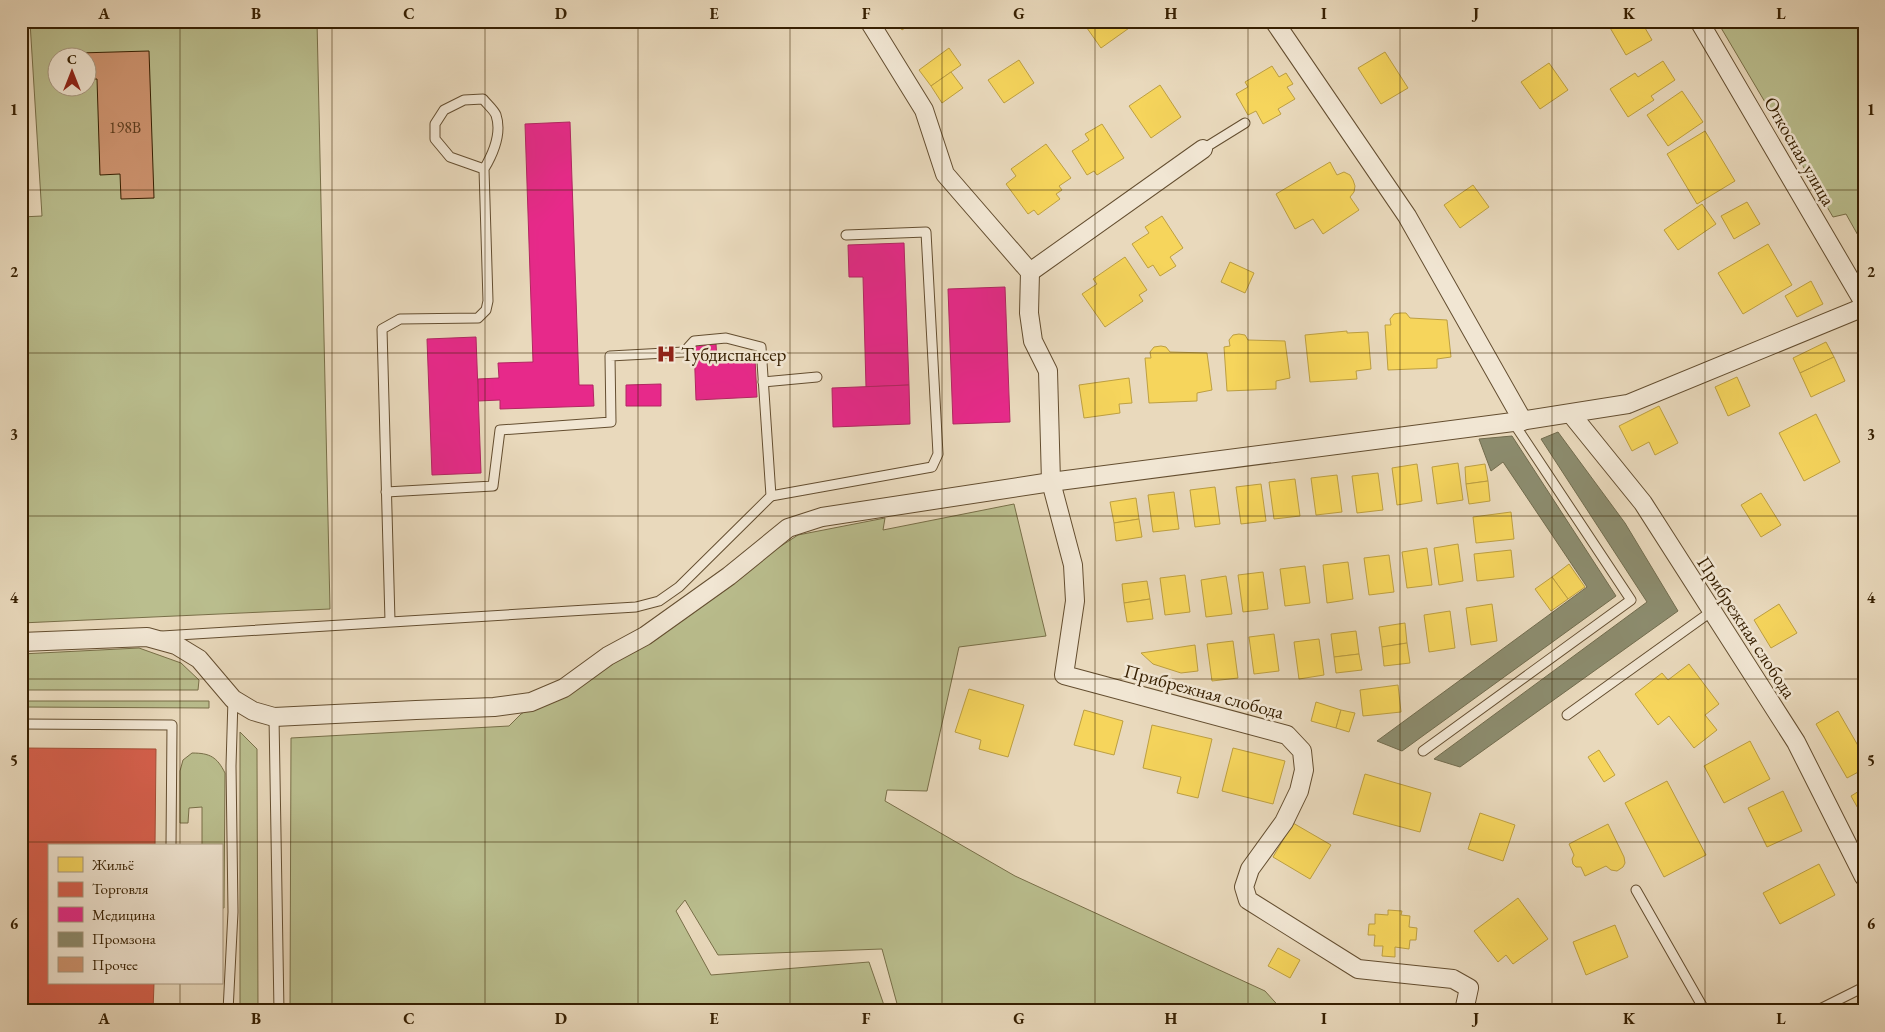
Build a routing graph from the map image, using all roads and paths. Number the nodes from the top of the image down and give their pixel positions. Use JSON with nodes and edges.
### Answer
{"nodes":[{"id":1,"x":869,"y":21,"type":"edge"},
{"id":2,"x":1274,"y":21,"type":"edge"},
{"id":3,"x":1700,"y":21,"type":"edge"},
{"id":4,"x":1245,"y":123,"type":"dead end"},
{"id":5,"x":1203,"y":149,"type":"joint"},
{"id":6,"x":484,"y":169,"type":"junction"},
{"id":7,"x":846,"y":235,"type":"dead end"},
{"id":8,"x":1030,"y":272,"type":"junction"},
{"id":9,"x":1864,"y":303,"type":"edge"},
{"id":10,"x":1864,"y":307,"type":"edge"},
{"id":11,"x":817,"y":377,"type":"dead end"},
{"id":12,"x":763,"y":382,"type":"junction"},
{"id":13,"x":1571,"y":414,"type":"junction"},
{"id":14,"x":1518,"y":422,"type":"junction"},
{"id":15,"x":1051,"y":482,"type":"junction"},
{"id":16,"x":386,"y":492,"type":"junction"},
{"id":17,"x":771,"y":496,"type":"junction"},
{"id":18,"x":1712,"y":611,"type":"junction"},
{"id":19,"x":390,"y":622,"type":"junction"},
{"id":20,"x":147,"y":637,"type":"junction"},
{"id":21,"x":21,"y":642,"type":"edge"},
{"id":22,"x":233,"y":699,"type":"junction"},
{"id":23,"x":1567,"y":715,"type":"dead end"},
{"id":24,"x":274,"y":717,"type":"junction"},
{"id":25,"x":21,"y":724,"type":"edge"},
{"id":26,"x":1423,"y":752,"type":"dead end"},
{"id":27,"x":171,"y":844,"type":"edge"},
{"id":28,"x":1864,"y":877,"type":"edge"},
{"id":29,"x":1636,"y":890,"type":"dead end"},
{"id":30,"x":1864,"y":987,"type":"edge"},
{"id":31,"x":1701,"y":1010,"type":"edge"},
{"id":32,"x":228,"y":1011,"type":"edge"},
{"id":33,"x":279,"y":1011,"type":"edge"},
{"id":34,"x":1464,"y":1011,"type":"edge"},
{"id":35,"x":1816,"y":1011,"type":"edge"}],
"edges":[{"from":1,"to":8,"type":"street"},
{"from":2,"to":14,"type":"street"},
{"from":3,"to":9,"type":"street","name":"Откосная улица"},
{"from":4,"to":5,"type":"lane"},
{"from":5,"to":8,"type":"street"},
{"from":6,"to":6,"type":"lane"},
{"from":6,"to":16,"type":"lane"},
{"from":7,"to":17,"type":"lane"},
{"from":8,"to":15,"type":"street"},
{"from":10,"to":13,"type":"street"},
{"from":11,"to":12,"type":"lane"},
{"from":12,"to":16,"type":"lane"},
{"from":12,"to":17,"type":"lane"},
{"from":13,"to":14,"type":"street"},
{"from":13,"to":18,"type":"street","name":"Прибрежная слобода"},
{"from":14,"to":15,"type":"street"},
{"from":14,"to":26,"type":"lane"},
{"from":15,"to":24,"type":"street"},
{"from":15,"to":34,"type":"street","name":"Прибрежная слобода"},
{"from":16,"to":19,"type":"lane"},
{"from":17,"to":19,"type":"lane"},
{"from":18,"to":23,"type":"lane"},
{"from":18,"to":28,"type":"street","name":"Прибрежная слобода"},
{"from":19,"to":20,"type":"lane"},
{"from":20,"to":21,"type":"street"},
{"from":20,"to":22,"type":"street"},
{"from":22,"to":24,"type":"street"},
{"from":22,"to":32,"type":"lane"},
{"from":24,"to":33,"type":"lane"},
{"from":25,"to":27,"type":"lane"},
{"from":29,"to":31,"type":"lane"},
{"from":30,"to":35,"type":"lane"}]}
